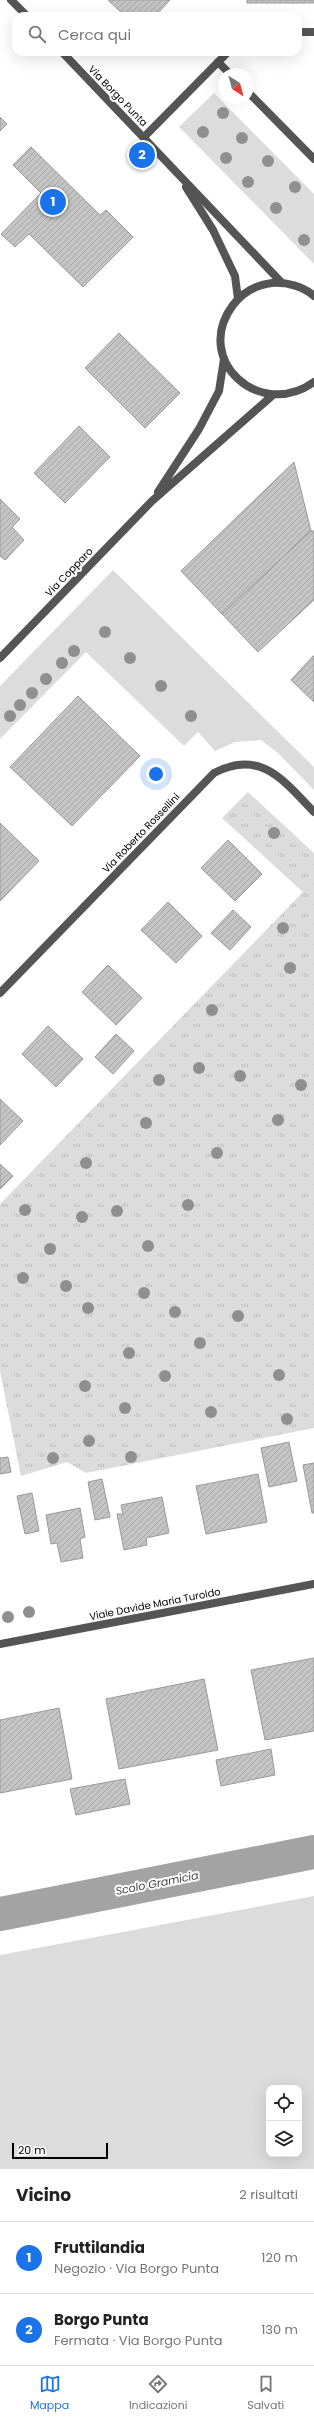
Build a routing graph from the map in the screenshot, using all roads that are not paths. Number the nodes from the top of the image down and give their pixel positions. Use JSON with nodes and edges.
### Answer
{"nodes":[{"id":1,"x":11,"y":0,"type":"edge"},
{"id":2,"x":23,"y":12,"type":"edge"},
{"id":3,"x":302,"y":32,"type":"edge"},
{"id":4,"x":314,"y":32,"type":"edge"},
{"id":5,"x":66,"y":56,"type":"edge"},
{"id":6,"x":224,"y":56,"type":"edge"},
{"id":7,"x":218,"y":62,"type":"junction"},
{"id":8,"x":224,"y":68,"type":"edge"},
{"id":9,"x":254,"y":98,"type":"edge"},
{"id":10,"x":144,"y":137,"type":"junction"},
{"id":11,"x":314,"y":159,"type":"edge"},
{"id":12,"x":176,"y":171,"type":"junction"},
{"id":13,"x":282,"y":282,"type":"junction"},
{"id":14,"x":314,"y":296,"type":"edge"},
{"id":15,"x":238,"y":299,"type":"junction"},
{"id":16,"x":224,"y":359,"type":"junction"},
{"id":17,"x":314,"y":382,"type":"edge"},
{"id":18,"x":273,"y":396,"type":"junction"},
{"id":19,"x":152,"y":501,"type":"junction"},
{"id":20,"x":0,"y":658,"type":"edge"},
{"id":21,"x":314,"y":812,"type":"edge"},
{"id":22,"x":0,"y":993,"type":"edge"},
{"id":23,"x":314,"y":1584,"type":"edge"},
{"id":24,"x":0,"y":1644,"type":"edge"}],
"edges":[{"from":1,"to":2,"type":"street"},
{"from":3,"to":4,"type":"street"},
{"from":5,"to":10,"type":"street","name":"Via Borgo Punta"},
{"from":6,"to":7,"type":"street"},
{"from":7,"to":8,"type":"street"},
{"from":7,"to":10,"type":"street"},
{"from":9,"to":11,"type":"street"},
{"from":10,"to":12,"type":"street","name":"Via Borgo Punta"},
{"from":12,"to":13,"type":"street","name":"Via Borgo Punta"},
{"from":12,"to":15,"type":"street","name":"Via Borgo Punta"},
{"from":13,"to":14,"type":"street"},
{"from":13,"to":15,"type":"street"},
{"from":15,"to":16,"type":"street"},
{"from":16,"to":18,"type":"street"},
{"from":16,"to":19,"type":"street","name":"Via Copparo"},
{"from":17,"to":18,"type":"street"},
{"from":18,"to":19,"type":"street","name":"Via Copparo"},
{"from":19,"to":20,"type":"street","name":"Via Copparo"},
{"from":21,"to":22,"type":"street","name":"Via Roberto Rossellini"},
{"from":23,"to":24,"type":"street","name":"Viale Davide Maria Turoldo"}]}
